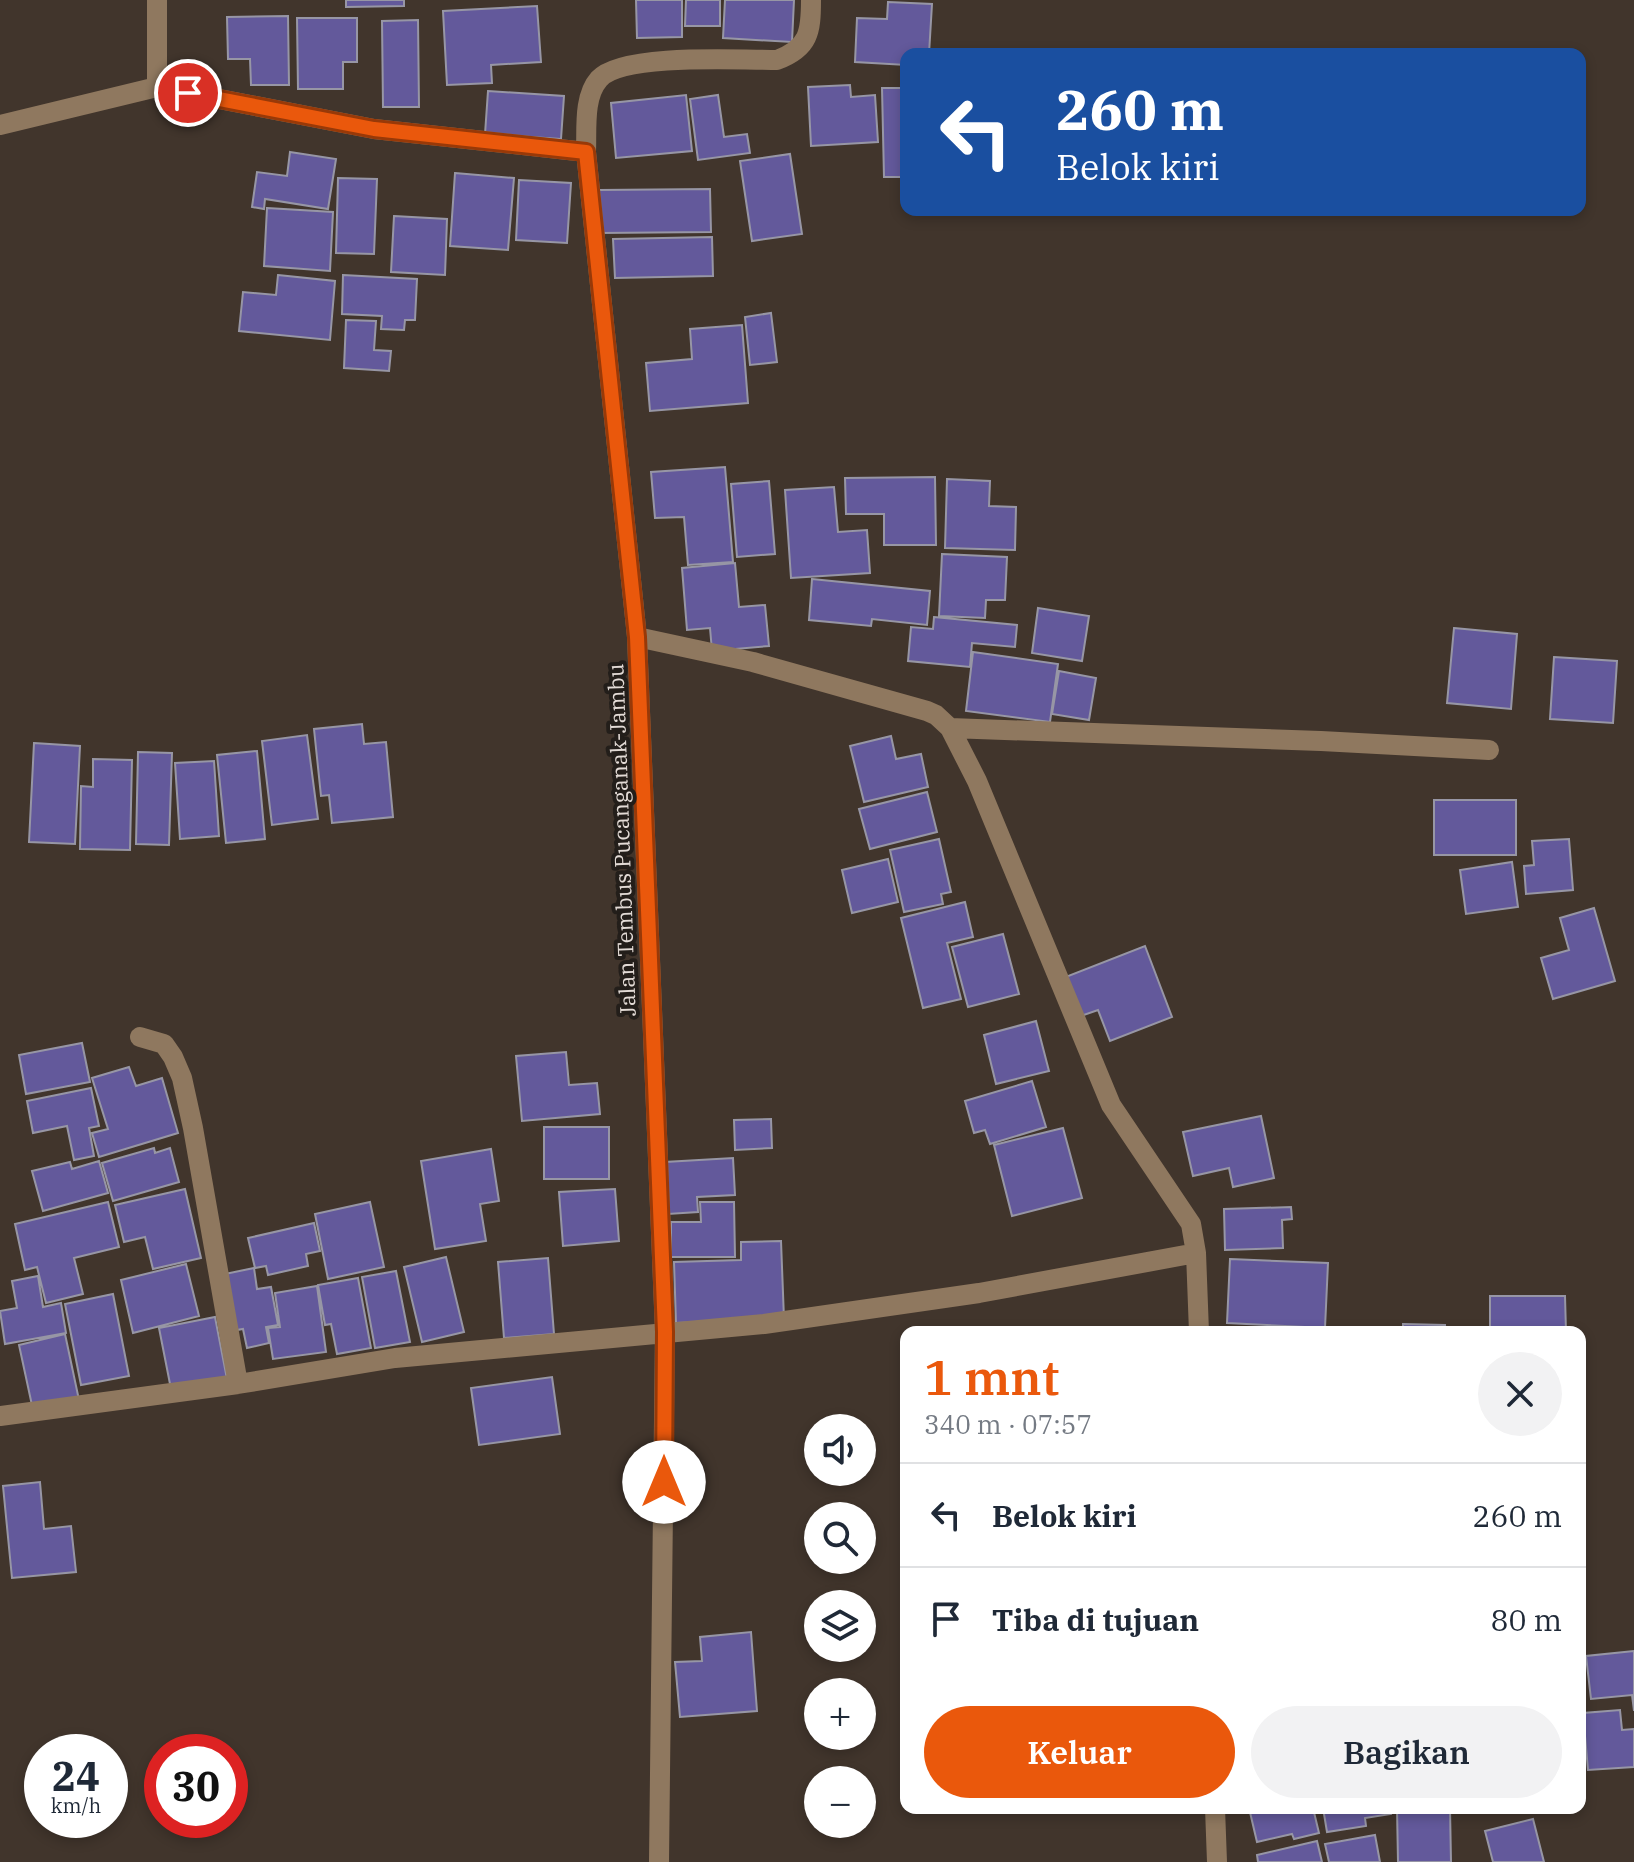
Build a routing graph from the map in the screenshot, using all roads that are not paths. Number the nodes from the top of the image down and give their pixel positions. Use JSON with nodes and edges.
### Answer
{"nodes":[{"id":1,"x":157,"y":0,"type":"edge"},
{"id":2,"x":811,"y":0,"type":"edge"},
{"id":3,"x":157,"y":87,"type":"junction"},
{"id":4,"x":0,"y":125,"type":"edge"},
{"id":5,"x":586,"y":152,"type":"junction"},
{"id":6,"x":637,"y":637,"type":"junction"},
{"id":7,"x":950,"y":728,"type":"junction"},
{"id":8,"x":1489,"y":750,"type":"dead end"},
{"id":9,"x":140,"y":1037,"type":"dead end"},
{"id":10,"x":1196,"y":1253,"type":"junction"},
{"id":11,"x":1199,"y":1326,"type":"edge"},
{"id":12,"x":665,"y":1332,"type":"junction"},
{"id":13,"x":238,"y":1384,"type":"junction"},
{"id":14,"x":0,"y":1416,"type":"edge"},
{"id":15,"x":1215,"y":1814,"type":"edge"},
{"id":16,"x":659,"y":1862,"type":"edge"},
{"id":17,"x":1217,"y":1862,"type":"edge"}],
"edges":[{"from":1,"to":3,"type":"street"},
{"from":2,"to":5,"type":"street","name":"Jalan Tembus Pucanganak-Jambu"},
{"from":3,"to":4,"type":"street"},
{"from":3,"to":5,"type":"street"},
{"from":5,"to":6,"type":"street","name":"Jalan Tembus Pucanganak-Jambu"},
{"from":6,"to":7,"type":"street"},
{"from":6,"to":12,"type":"street","name":"Jalan Tembus Pucanganak-Jambu"},
{"from":7,"to":8,"type":"street"},
{"from":7,"to":10,"type":"street"},
{"from":9,"to":13,"type":"street"},
{"from":10,"to":11,"type":"street"},
{"from":10,"to":12,"type":"street"},
{"from":12,"to":13,"type":"street"},
{"from":12,"to":16,"type":"street","name":"Jalan Tembus Pucanganak-Jambu"},
{"from":13,"to":14,"type":"street"},
{"from":15,"to":17,"type":"street"}]}
